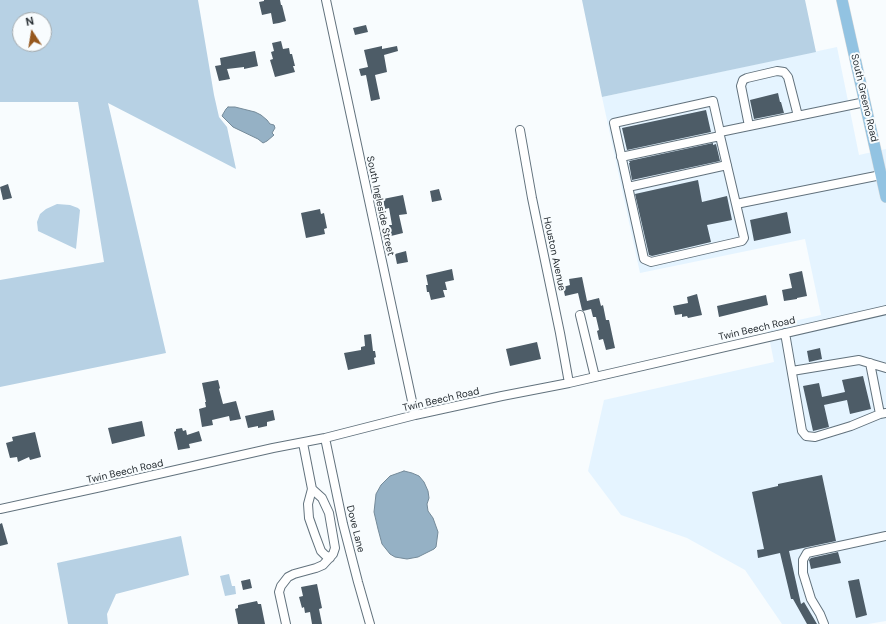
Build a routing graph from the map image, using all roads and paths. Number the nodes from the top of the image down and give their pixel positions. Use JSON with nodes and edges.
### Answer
{"nodes":[{"id":1,"x":326,"y":0,"type":"edge"},
{"id":2,"x":842,"y":0,"type":"edge"},
{"id":3,"x":865,"y":102,"type":"junction"},
{"id":4,"x":798,"y":116,"type":"junction"},
{"id":5,"x":749,"y":126,"type":"junction"},
{"id":6,"x":520,"y":130,"type":"dead end"},
{"id":7,"x":720,"y":134,"type":"junction"},
{"id":8,"x":621,"y":157,"type":"junction"},
{"id":9,"x":727,"y":165,"type":"junction"},
{"id":10,"x":881,"y":175,"type":"junction"},
{"id":11,"x":628,"y":187,"type":"junction"},
{"id":12,"x":886,"y":197,"type":"edge"},
{"id":13,"x":736,"y":204,"type":"junction"},
{"id":14,"x":886,"y":310,"type":"edge"},
{"id":15,"x":580,"y":315,"type":"dead end"},
{"id":16,"x":785,"y":333,"type":"junction"},
{"id":17,"x":870,"y":363,"type":"junction"},
{"id":18,"x":886,"y":368,"type":"edge"},
{"id":19,"x":792,"y":371,"type":"junction"},
{"id":20,"x":595,"y":377,"type":"junction"},
{"id":21,"x":569,"y":383,"type":"junction"},
{"id":22,"x":883,"y":414,"type":"edge"},
{"id":23,"x":415,"y":415,"type":"junction"},
{"id":24,"x":324,"y":438,"type":"junction"},
{"id":25,"x":304,"y":443,"type":"junction"},
{"id":26,"x":312,"y":489,"type":"junction"},
{"id":27,"x":0,"y":509,"type":"edge"},
{"id":28,"x":886,"y":536,"type":"edge"},
{"id":29,"x":330,"y":558,"type":"junction"},
{"id":30,"x":286,"y":624,"type":"edge"},
{"id":31,"x":370,"y":624,"type":"edge"},
{"id":32,"x":824,"y":624,"type":"edge"}],
"edges":[{"from":1,"to":23,"type":"street","name":"South Ingleside Street"},
{"from":2,"to":3,"type":"main road","name":"South Greeno Road"},
{"from":3,"to":4,"type":"street"},
{"from":3,"to":10,"type":"main road","name":"South Greeno Road"},
{"from":4,"to":5,"type":"street"},
{"from":4,"to":5,"type":"street"},
{"from":5,"to":7,"type":"street"},
{"from":6,"to":21,"type":"street","name":"Houston Avenue"},
{"from":7,"to":8,"type":"street"},
{"from":7,"to":8,"type":"street"},
{"from":7,"to":9,"type":"street"},
{"from":8,"to":11,"type":"street"},
{"from":9,"to":11,"type":"street"},
{"from":9,"to":13,"type":"street"},
{"from":10,"to":12,"type":"main road","name":"South Greeno Road"},
{"from":10,"to":13,"type":"street"},
{"from":11,"to":13,"type":"street"},
{"from":14,"to":16,"type":"street","name":"Twin Beech Road"},
{"from":15,"to":20,"type":"street"},
{"from":16,"to":19,"type":"street"},
{"from":16,"to":20,"type":"street","name":"Twin Beech Road"},
{"from":17,"to":18,"type":"street"},
{"from":17,"to":19,"type":"street"},
{"from":17,"to":22,"type":"street"},
{"from":19,"to":22,"type":"street"},
{"from":20,"to":21,"type":"street","name":"Twin Beech Road"},
{"from":21,"to":23,"type":"street","name":"Twin Beech Road"},
{"from":23,"to":24,"type":"street","name":"Twin Beech Road"},
{"from":24,"to":25,"type":"street","name":"Twin Beech Road"},
{"from":24,"to":31,"type":"street","name":"Dove Lane"},
{"from":25,"to":26,"type":"street"},
{"from":25,"to":27,"type":"street","name":"Twin Beech Road"},
{"from":26,"to":29,"type":"street"},
{"from":26,"to":29,"type":"street"},
{"from":28,"to":32,"type":"street"},
{"from":29,"to":30,"type":"street"}]}
